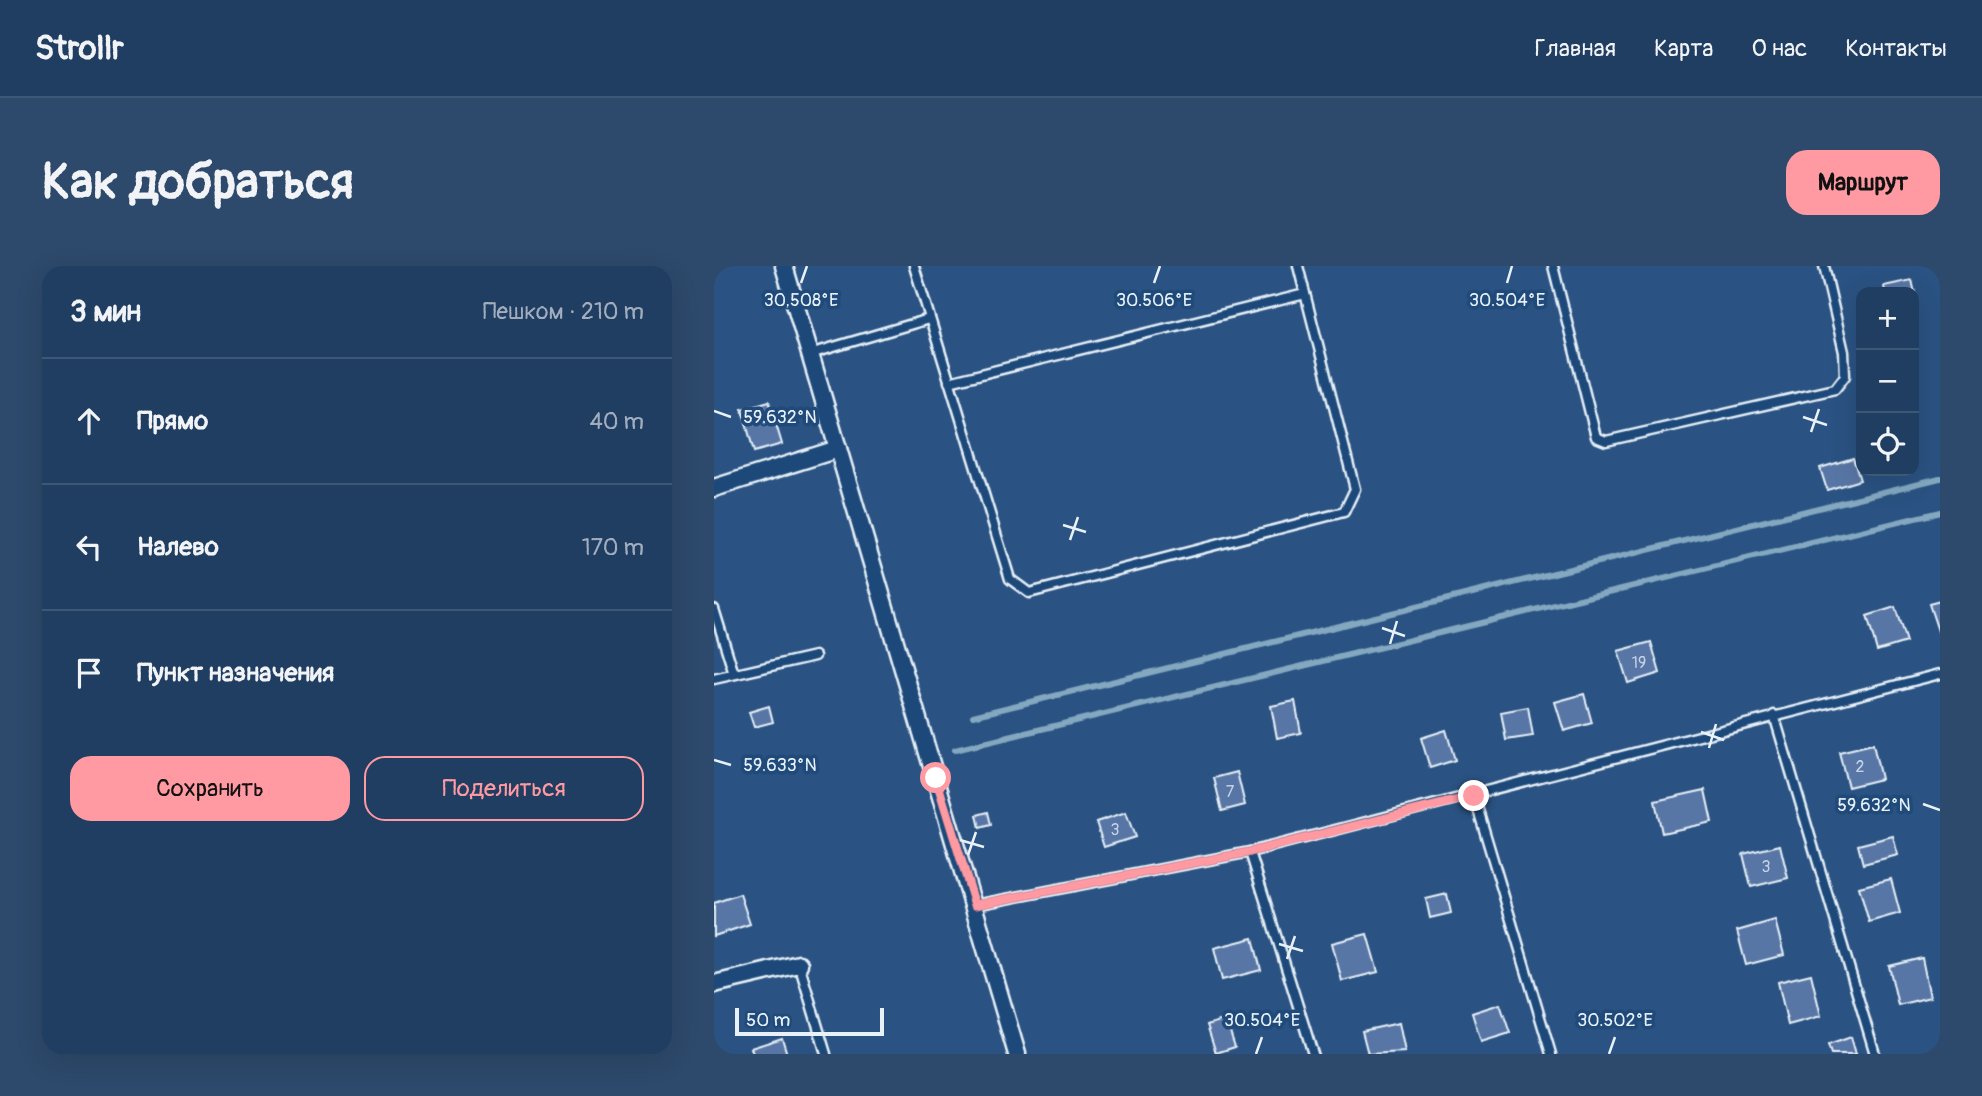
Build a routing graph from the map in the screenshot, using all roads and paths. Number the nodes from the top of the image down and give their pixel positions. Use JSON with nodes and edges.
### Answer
{"nodes":[{"id":1,"x":784,"y":266,"type":"edge"},
{"id":2,"x":914,"y":266,"type":"edge"},
{"id":3,"x":1298,"y":266,"type":"edge"},
{"id":4,"x":1553,"y":266,"type":"edge"},
{"id":5,"x":1824,"y":266,"type":"edge"},
{"id":6,"x":1305,"y":294,"type":"junction"},
{"id":7,"x":929,"y":319,"type":"junction"},
{"id":8,"x":810,"y":354,"type":"junction"},
{"id":9,"x":949,"y":382,"type":"junction"},
{"id":10,"x":838,"y":450,"type":"junction"},
{"id":11,"x":714,"y":488,"type":"edge"},
{"id":12,"x":714,"y":609,"type":"edge"},
{"id":13,"x":816,"y":656,"type":"dead end"},
{"id":14,"x":734,"y":674,"type":"junction"},
{"id":15,"x":1940,"y":674,"type":"edge"},
{"id":16,"x":714,"y":679,"type":"edge"},
{"id":17,"x":1774,"y":715,"type":"junction"},
{"id":18,"x":1474,"y":796,"type":"junction"},
{"id":19,"x":1250,"y":852,"type":"junction"},
{"id":20,"x":975,"y":905,"type":"junction"},
{"id":21,"x":799,"y":964,"type":"joint"},
{"id":22,"x":714,"y":984,"type":"edge"},
{"id":23,"x":826,"y":1054,"type":"edge"},
{"id":24,"x":1017,"y":1054,"type":"edge"},
{"id":25,"x":1312,"y":1054,"type":"edge"},
{"id":26,"x":1551,"y":1054,"type":"edge"},
{"id":27,"x":1875,"y":1054,"type":"edge"}],
"edges":[{"from":1,"to":8,"type":"street"},
{"from":2,"to":7,"type":"lane"},
{"from":3,"to":6,"type":"lane"},
{"from":4,"to":5,"type":"lane"},
{"from":6,"to":9,"type":"lane"},
{"from":6,"to":9,"type":"lane"},
{"from":7,"to":8,"type":"lane"},
{"from":7,"to":9,"type":"lane"},
{"from":8,"to":10,"type":"street"},
{"from":10,"to":11,"type":"street"},
{"from":10,"to":20,"type":"street"},
{"from":12,"to":14,"type":"lane"},
{"from":13,"to":14,"type":"lane"},
{"from":14,"to":16,"type":"lane"},
{"from":15,"to":17,"type":"lane"},
{"from":17,"to":18,"type":"lane"},
{"from":17,"to":27,"type":"lane"},
{"from":18,"to":19,"type":"lane"},
{"from":18,"to":26,"type":"lane"},
{"from":19,"to":20,"type":"lane"},
{"from":19,"to":25,"type":"lane"},
{"from":20,"to":24,"type":"street"},
{"from":21,"to":22,"type":"street"},
{"from":21,"to":23,"type":"lane"}]}
